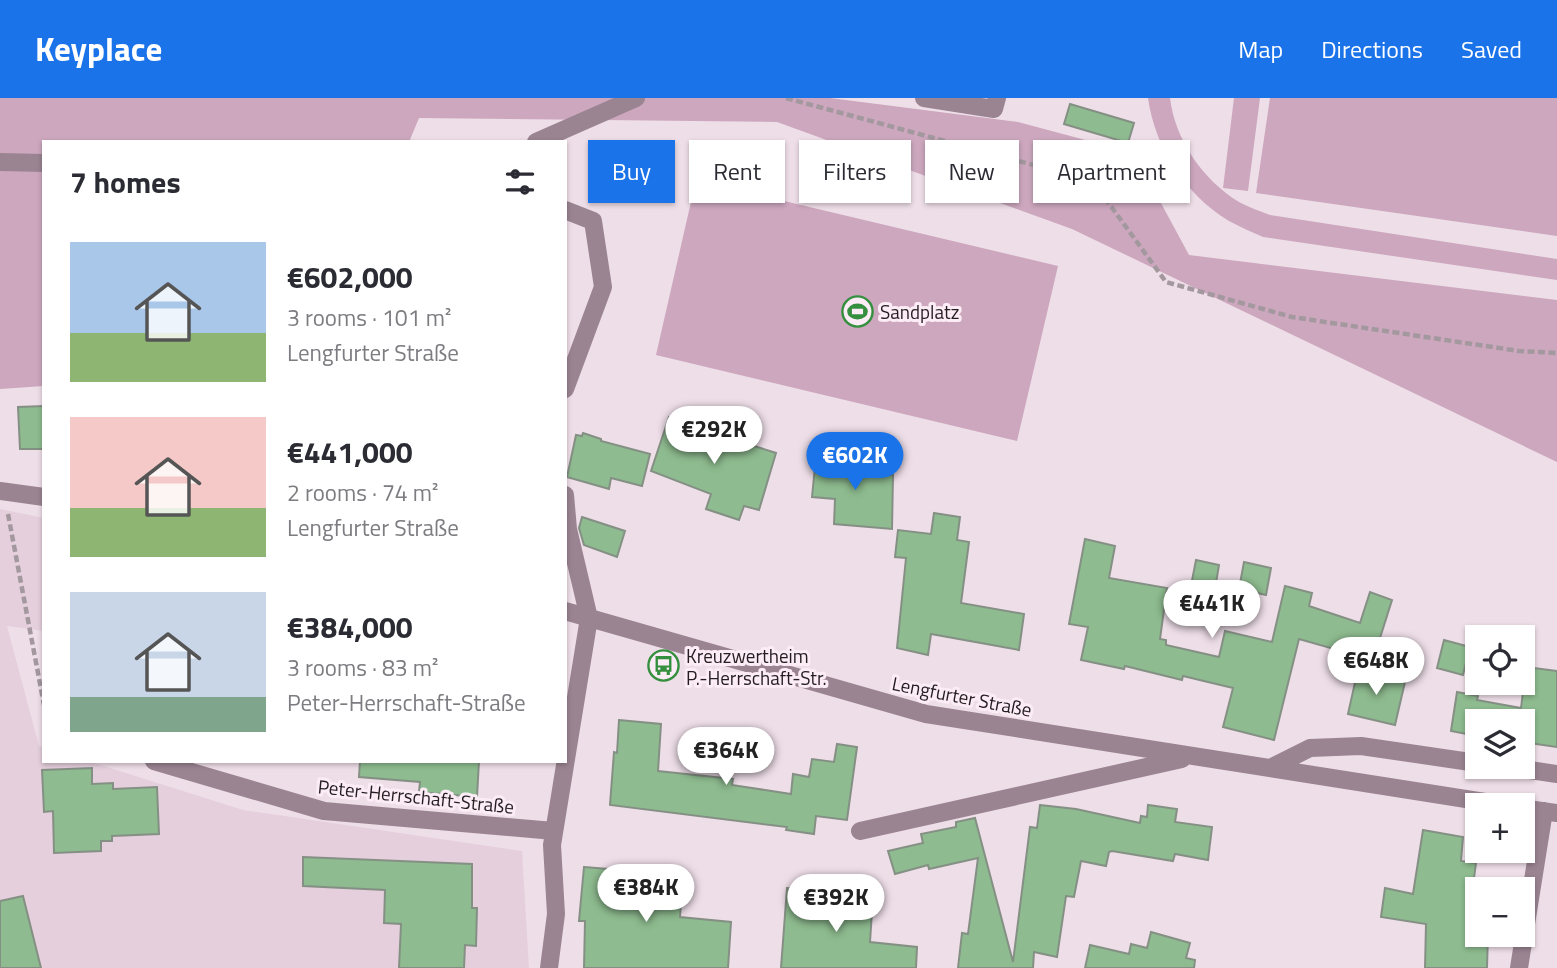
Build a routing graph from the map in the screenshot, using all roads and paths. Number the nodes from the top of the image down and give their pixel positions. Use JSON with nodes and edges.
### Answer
{"nodes":[{"id":1,"x":636,"y":98,"type":"edge"},
{"id":2,"x":786,"y":98,"type":"edge"},
{"id":3,"x":924,"y":98,"type":"edge"},
{"id":4,"x":997,"y":98,"type":"edge"},
{"id":5,"x":541,"y":140,"type":"edge"},
{"id":6,"x":0,"y":162,"type":"edge"},
{"id":7,"x":42,"y":163,"type":"edge"},
{"id":8,"x":567,"y":211,"type":"edge"},
{"id":9,"x":1557,"y":353,"type":"edge"},
{"id":10,"x":567,"y":384,"type":"edge"},
{"id":11,"x":2,"y":491,"type":"edge"},
{"id":12,"x":42,"y":497,"type":"edge"},
{"id":13,"x":567,"y":518,"type":"edge"},
{"id":14,"x":567,"y":612,"type":"edge"},
{"id":15,"x":589,"y":618,"type":"junction"},
{"id":16,"x":42,"y":695,"type":"edge"},
{"id":17,"x":567,"y":752,"type":"edge"},
{"id":18,"x":1194,"y":756,"type":"junction"},
{"id":19,"x":1465,"y":761,"type":"edge"},
{"id":20,"x":161,"y":763,"type":"edge"},
{"id":21,"x":565,"y":763,"type":"edge"},
{"id":22,"x":1270,"y":768,"type":"junction"},
{"id":23,"x":1535,"y":771,"type":"edge"},
{"id":24,"x":1557,"y":775,"type":"edge"},
{"id":25,"x":1465,"y":799,"type":"edge"},
{"id":26,"x":1551,"y":812,"type":"edge"},
{"id":27,"x":554,"y":831,"type":"junction"},
{"id":28,"x":860,"y":831,"type":"dead end"},
{"id":29,"x":549,"y":968,"type":"edge"},
{"id":30,"x":1519,"y":968,"type":"edge"}],
"edges":[{"from":1,"to":5,"type":"street"},
{"from":2,"to":9,"type":"path"},
{"from":3,"to":4,"type":"street"},
{"from":6,"to":7,"type":"street"},
{"from":8,"to":10,"type":"street"},
{"from":11,"to":12,"type":"street"},
{"from":11,"to":16,"type":"path"},
{"from":13,"to":15,"type":"street"},
{"from":14,"to":15,"type":"street","name":"Lengfurter Straße"},
{"from":15,"to":17,"type":"street"},
{"from":15,"to":18,"type":"street","name":"Lengfurter Straße"},
{"from":18,"to":22,"type":"street","name":"Lengfurter Straße"},
{"from":18,"to":28,"type":"street","name":"Lengfurter Straße"},
{"from":19,"to":22,"type":"street"},
{"from":20,"to":27,"type":"street","name":"Peter-Herrschaft-Straße"},
{"from":21,"to":27,"type":"street"},
{"from":22,"to":25,"type":"street","name":"Lengfurter Straße"},
{"from":23,"to":24,"type":"street"},
{"from":26,"to":30,"type":"street"},
{"from":27,"to":29,"type":"street"}]}
